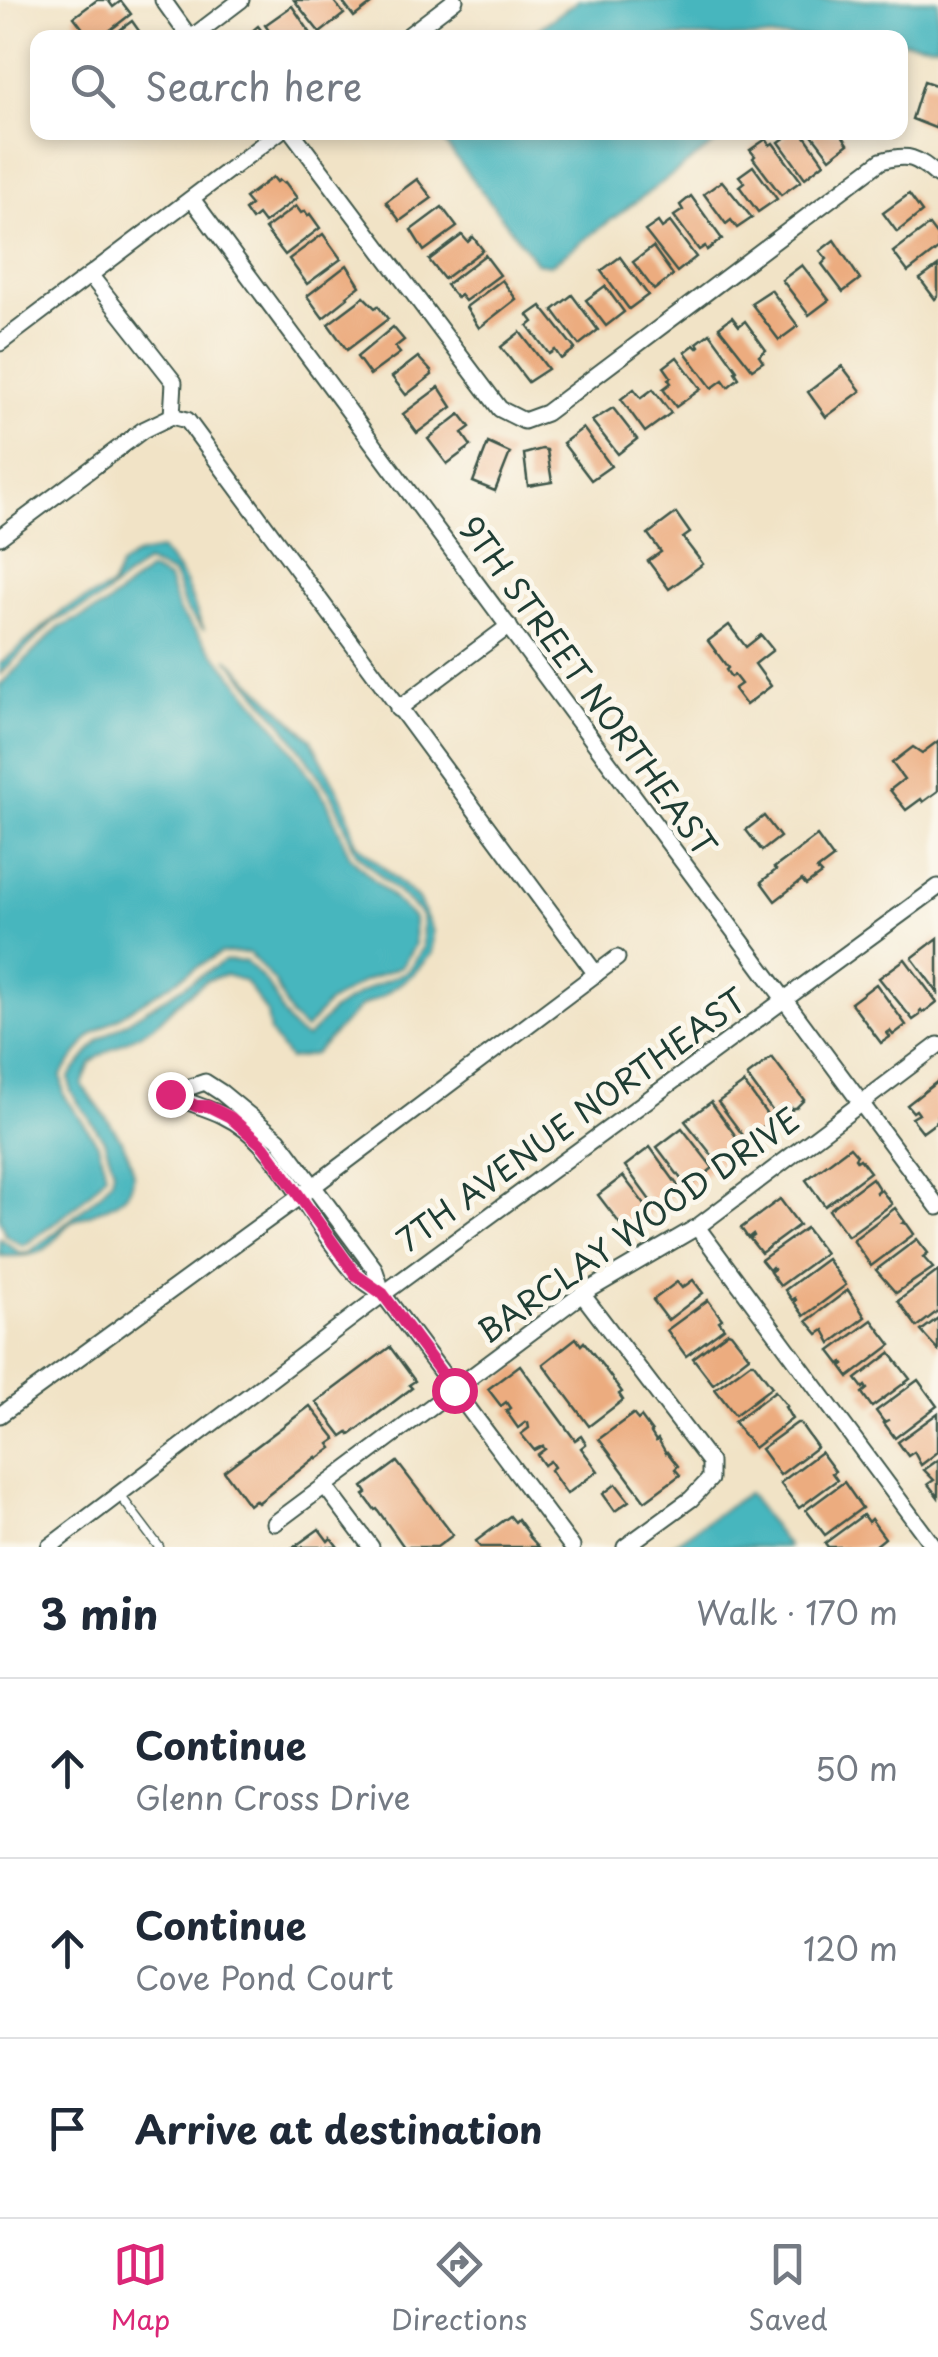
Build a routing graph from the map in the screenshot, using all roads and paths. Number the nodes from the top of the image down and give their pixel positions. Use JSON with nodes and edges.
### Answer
{"nodes":[{"id":1,"x":163,"y":0,"type":"edge"},
{"id":2,"x":241,"y":0,"type":"edge"},
{"id":3,"x":455,"y":0,"type":"edge"},
{"id":4,"x":185,"y":30,"type":"edge"},
{"id":5,"x":202,"y":30,"type":"edge"},
{"id":6,"x":416,"y":30,"type":"edge"},
{"id":7,"x":264,"y":140,"type":"edge"},
{"id":8,"x":298,"y":140,"type":"edge"},
{"id":9,"x":938,"y":176,"type":"edge"},
{"id":10,"x":192,"y":199,"type":"junction"},
{"id":11,"x":90,"y":275,"type":"junction"},
{"id":12,"x":0,"y":343,"type":"edge"},
{"id":13,"x":172,"y":416,"type":"junction"},
{"id":14,"x":0,"y":537,"type":"edge"},
{"id":15,"x":508,"y":626,"type":"junction"},
{"id":16,"x":398,"y":709,"type":"junction"},
{"id":17,"x":938,"y":887,"type":"edge"},
{"id":18,"x":617,"y":958,"type":"dead end"},
{"id":19,"x":596,"y":974,"type":"junction"},
{"id":20,"x":785,"y":999,"type":"junction"},
{"id":21,"x":938,"y":1046,"type":"edge"},
{"id":22,"x":861,"y":1102,"type":"junction"},
{"id":23,"x":314,"y":1185,"type":"junction"},
{"id":24,"x":298,"y":1197,"type":"junction"},
{"id":25,"x":938,"y":1207,"type":"edge"},
{"id":26,"x":697,"y":1227,"type":"junction"},
{"id":27,"x":383,"y":1294,"type":"junction"},
{"id":28,"x":582,"y":1294,"type":"junction"},
{"id":29,"x":454,"y":1390,"type":"junction"},
{"id":30,"x":0,"y":1415,"type":"edge"},
{"id":31,"x":326,"y":1486,"type":"junction"},
{"id":32,"x":118,"y":1494,"type":"junction"},
{"id":33,"x":275,"y":1523,"type":"dead end"},
{"id":34,"x":49,"y":1547,"type":"edge"},
{"id":35,"x":159,"y":1547,"type":"edge"},
{"id":36,"x":371,"y":1547,"type":"edge"},
{"id":37,"x":572,"y":1547,"type":"edge"},
{"id":38,"x":625,"y":1547,"type":"edge"},
{"id":39,"x":934,"y":1547,"type":"edge"}],
"edges":[{"from":1,"to":4,"type":"street"},
{"from":2,"to":5,"type":"street"},
{"from":3,"to":6,"type":"street"},
{"from":7,"to":10,"type":"street"},
{"from":8,"to":9,"type":"street"},
{"from":10,"to":11,"type":"street"},
{"from":10,"to":15,"type":"street","name":"9TH STREET NORTHEAST"},
{"from":11,"to":12,"type":"street"},
{"from":11,"to":13,"type":"street"},
{"from":13,"to":14,"type":"street"},
{"from":13,"to":16,"type":"street"},
{"from":15,"to":16,"type":"street"},
{"from":15,"to":20,"type":"street","name":"9TH STREET NORTHEAST"},
{"from":16,"to":19,"type":"street"},
{"from":17,"to":20,"type":"street","name":"7TH AVENUE NORTHEAST"},
{"from":18,"to":19,"type":"street"},
{"from":19,"to":23,"type":"street"},
{"from":20,"to":22,"type":"street","name":"9TH STREET NORTHEAST"},
{"from":20,"to":27,"type":"street","name":"7TH AVENUE NORTHEAST"},
{"from":21,"to":22,"type":"street","name":"BARCLAY WOOD DRIVE"},
{"from":22,"to":25,"type":"street","name":"9TH STREET NORTHEAST"},
{"from":22,"to":26,"type":"street","name":"BARCLAY WOOD DRIVE"},
{"from":23,"to":24,"type":"street"},
{"from":23,"to":24,"type":"street"},
{"from":23,"to":27,"type":"street"},
{"from":24,"to":27,"type":"street"},
{"from":24,"to":30,"type":"street"},
{"from":26,"to":28,"type":"street","name":"BARCLAY WOOD DRIVE"},
{"from":26,"to":39,"type":"street"},
{"from":27,"to":29,"type":"street"},
{"from":27,"to":32,"type":"street","name":"7TH AVENUE NORTHEAST"},
{"from":28,"to":29,"type":"street","name":"BARCLAY WOOD DRIVE"},
{"from":28,"to":38,"type":"street"},
{"from":29,"to":31,"type":"street","name":"BARCLAY WOOD DRIVE"},
{"from":29,"to":37,"type":"street"},
{"from":31,"to":33,"type":"street","name":"BARCLAY WOOD DRIVE"},
{"from":31,"to":36,"type":"street"},
{"from":32,"to":34,"type":"street","name":"7TH AVENUE NORTHEAST"},
{"from":32,"to":35,"type":"lane"}]}
